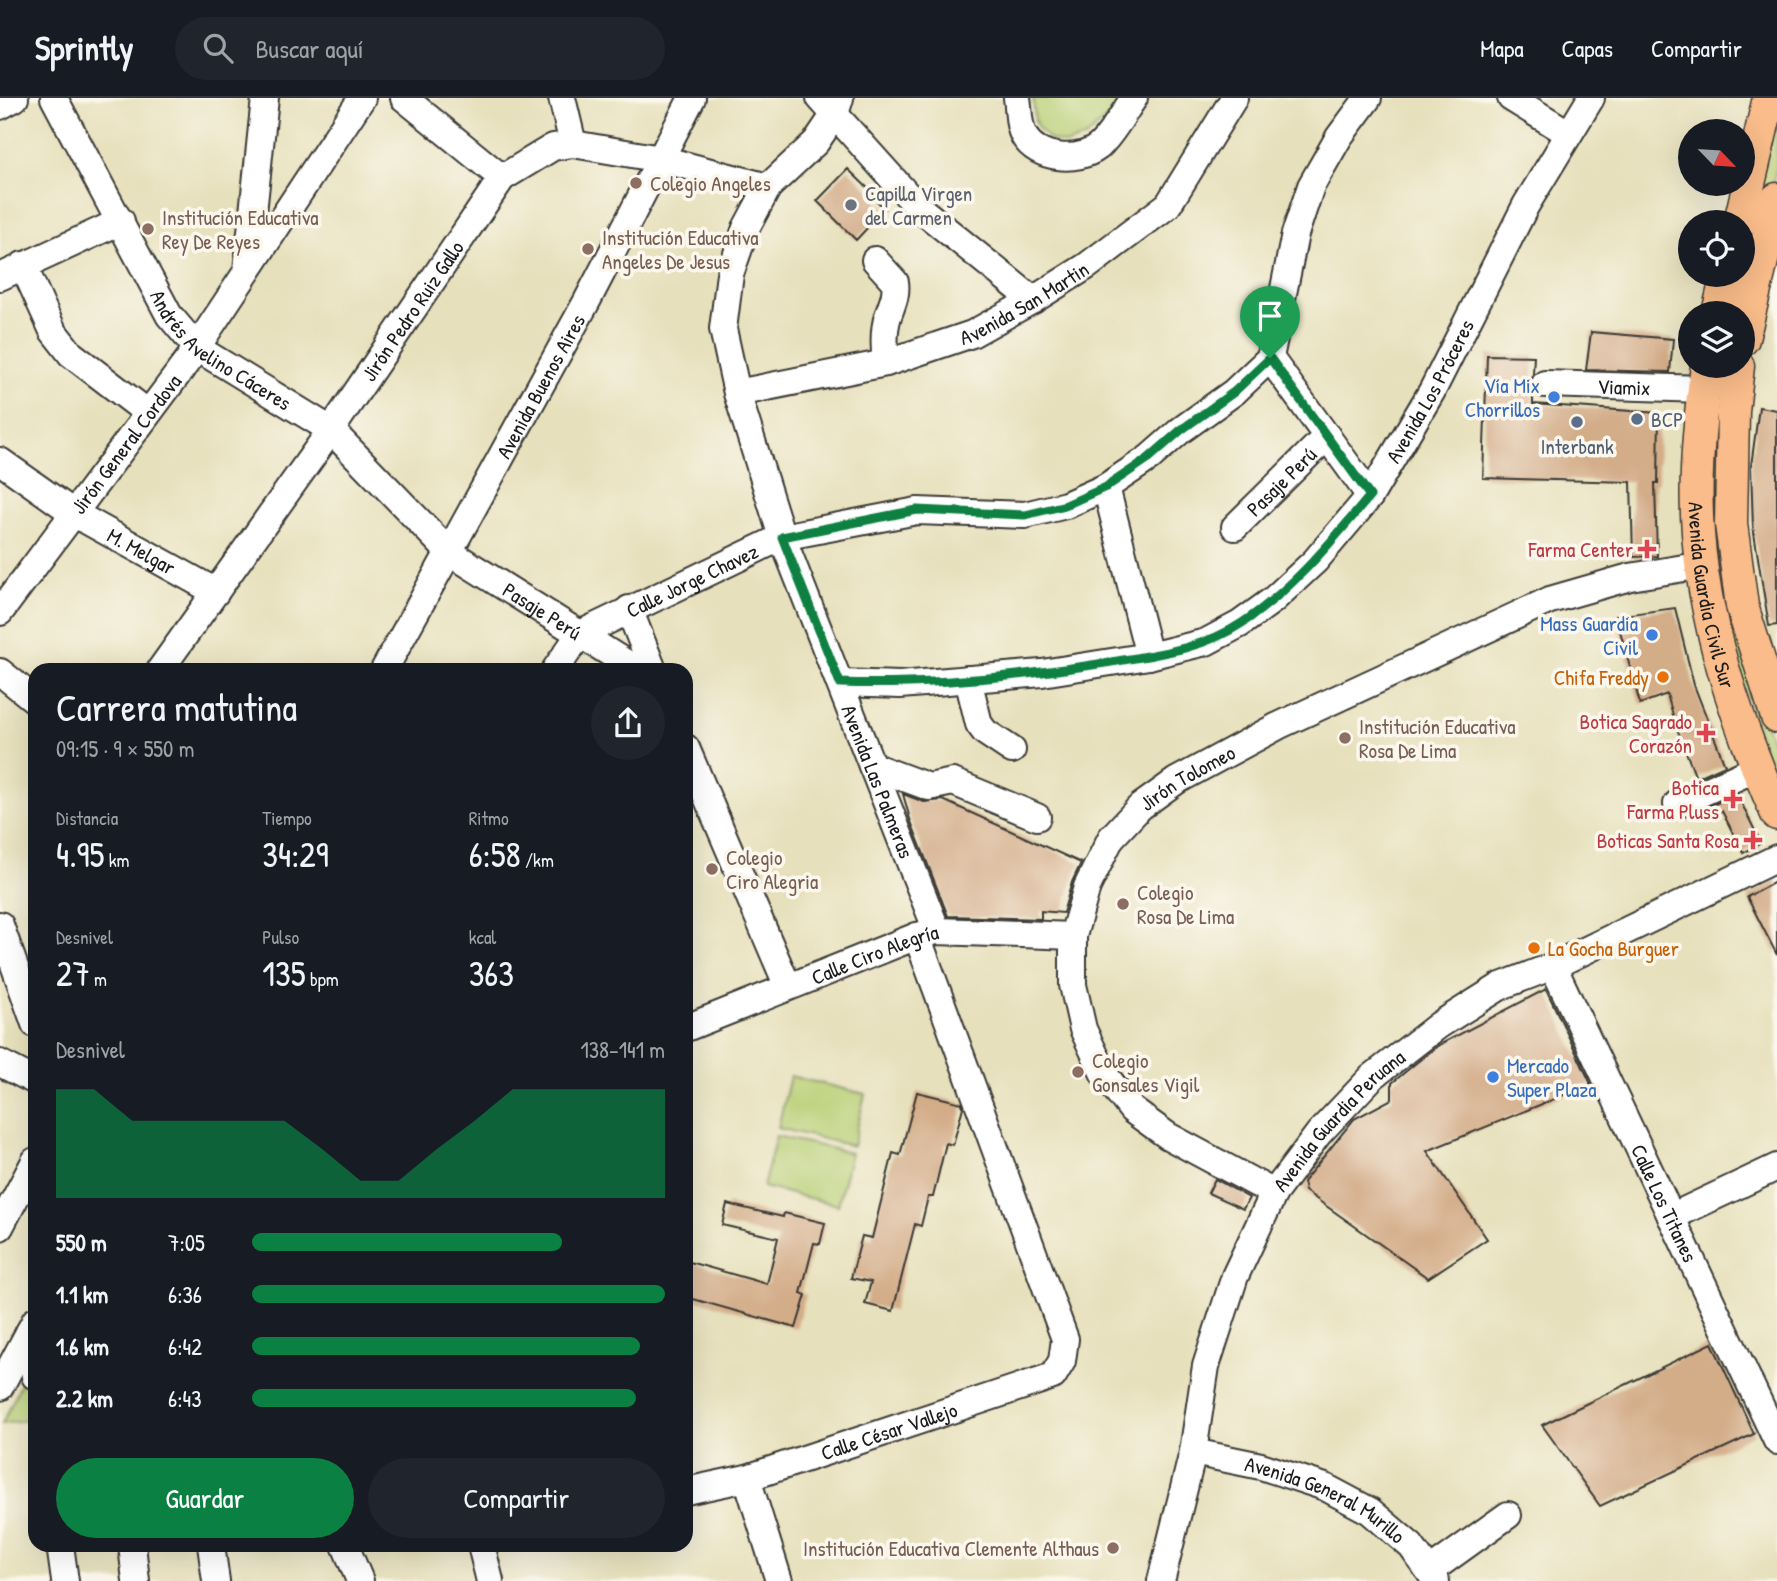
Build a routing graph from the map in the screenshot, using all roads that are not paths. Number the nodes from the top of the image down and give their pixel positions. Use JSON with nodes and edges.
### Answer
{"nodes":[{"id":1,"x":15,"y":98,"type":"edge"},
{"id":2,"x":54,"y":98,"type":"edge"},
{"id":3,"x":265,"y":98,"type":"edge"},
{"id":4,"x":362,"y":98,"type":"edge"},
{"id":5,"x":404,"y":98,"type":"edge"},
{"id":6,"x":562,"y":98,"type":"edge"},
{"id":7,"x":692,"y":98,"type":"edge"},
{"id":8,"x":1017,"y":98,"type":"edge"},
{"id":9,"x":1134,"y":98,"type":"edge"},
{"id":10,"x":1234,"y":98,"type":"edge"},
{"id":11,"x":1368,"y":98,"type":"edge"},
{"id":12,"x":1511,"y":98,"type":"edge"},
{"id":13,"x":1591,"y":98,"type":"edge"},
{"id":14,"x":1769,"y":98,"type":"edge"},
{"id":15,"x":832,"y":103,"type":"edge"},
{"id":16,"x":0,"y":107,"type":"edge"},
{"id":17,"x":1568,"y":133,"type":"junction"},
{"id":18,"x":573,"y":144,"type":"junction"},
{"id":19,"x":661,"y":159,"type":"junction"},
{"id":20,"x":502,"y":178,"type":"junction"},
{"id":21,"x":768,"y":187,"type":"junction"},
{"id":22,"x":1743,"y":210,"type":"edge"},
{"id":23,"x":121,"y":221,"type":"junction"},
{"id":24,"x":1774,"y":224,"type":"edge"},
{"id":25,"x":876,"y":260,"type":"dead end"},
{"id":26,"x":12,"y":271,"type":"edge"},
{"id":27,"x":246,"y":276,"type":"junction"},
{"id":28,"x":1033,"y":300,"type":"junction"},
{"id":29,"x":1753,"y":301,"type":"edge"},
{"id":30,"x":197,"y":348,"type":"junction"},
{"id":31,"x":1270,"y":358,"type":"junction"},
{"id":32,"x":886,"y":363,"type":"junction"},
{"id":33,"x":1682,"y":378,"type":"edge"},
{"id":34,"x":1705,"y":378,"type":"edge"},
{"id":35,"x":1737,"y":378,"type":"edge"},
{"id":36,"x":1545,"y":384,"type":"dead end"},
{"id":37,"x":737,"y":393,"type":"junction"},
{"id":38,"x":148,"y":413,"type":"junction"},
{"id":39,"x":331,"y":430,"type":"junction"},
{"id":40,"x":1327,"y":436,"type":"junction"},
{"id":41,"x":0,"y":461,"type":"edge"},
{"id":42,"x":1106,"y":487,"type":"junction"},
{"id":43,"x":1370,"y":496,"type":"junction"},
{"id":44,"x":75,"y":514,"type":"junction"},
{"id":45,"x":1235,"y":527,"type":"dead end"},
{"id":46,"x":782,"y":537,"type":"junction"},
{"id":47,"x":449,"y":552,"type":"junction"},
{"id":48,"x":1702,"y":565,"type":"junction"},
{"id":49,"x":216,"y":592,"type":"junction"},
{"id":50,"x":629,"y":609,"type":"junction"},
{"id":51,"x":0,"y":612,"type":"edge"},
{"id":52,"x":580,"y":634,"type":"junction"},
{"id":53,"x":1149,"y":656,"type":"junction"},
{"id":54,"x":165,"y":663,"type":"edge"},
{"id":55,"x":387,"y":663,"type":"edge"},
{"id":56,"x":560,"y":663,"type":"edge"},
{"id":57,"x":626,"y":663,"type":"edge"},
{"id":58,"x":650,"y":663,"type":"edge"},
{"id":59,"x":0,"y":672,"type":"edge"},
{"id":60,"x":968,"y":679,"type":"junction"},
{"id":61,"x":840,"y":683,"type":"junction"},
{"id":62,"x":28,"y":694,"type":"edge"},
{"id":63,"x":1777,"y":718,"type":"edge"},
{"id":64,"x":1012,"y":750,"type":"dead end"},
{"id":65,"x":693,"y":764,"type":"edge"},
{"id":66,"x":872,"y":766,"type":"junction"},
{"id":67,"x":1757,"y":768,"type":"junction"},
{"id":68,"x":1677,"y":804,"type":"dead end"},
{"id":69,"x":1777,"y":814,"type":"edge"},
{"id":70,"x":1037,"y":817,"type":"dead end"},
{"id":71,"x":1777,"y":836,"type":"edge"},
{"id":72,"x":1771,"y":861,"type":"edge"},
{"id":73,"x":0,"y":925,"type":"edge"},
{"id":74,"x":927,"y":934,"type":"junction"},
{"id":75,"x":1073,"y":936,"type":"junction"},
{"id":76,"x":1553,"y":966,"type":"junction"},
{"id":77,"x":789,"y":987,"type":"junction"},
{"id":78,"x":28,"y":1004,"type":"edge"},
{"id":79,"x":693,"y":1025,"type":"edge"},
{"id":80,"x":0,"y":1063,"type":"edge"},
{"id":81,"x":28,"y":1077,"type":"edge"},
{"id":82,"x":1777,"y":1167,"type":"edge"},
{"id":83,"x":28,"y":1174,"type":"edge"},
{"id":84,"x":1275,"y":1193,"type":"junction"},
{"id":85,"x":1671,"y":1217,"type":"junction"},
{"id":86,"x":0,"y":1227,"type":"edge"},
{"id":87,"x":28,"y":1333,"type":"edge"},
{"id":88,"x":1065,"y":1339,"type":"joint"},
{"id":89,"x":0,"y":1385,"type":"edge"},
{"id":90,"x":1777,"y":1441,"type":"edge"},
{"id":91,"x":1193,"y":1452,"type":"junction"},
{"id":92,"x":747,"y":1478,"type":"junction"},
{"id":93,"x":693,"y":1490,"type":"edge"},
{"id":94,"x":1508,"y":1515,"type":"dead end"},
{"id":95,"x":61,"y":1552,"type":"edge"},
{"id":96,"x":133,"y":1552,"type":"edge"},
{"id":97,"x":212,"y":1552,"type":"edge"},
{"id":98,"x":348,"y":1552,"type":"edge"},
{"id":99,"x":483,"y":1552,"type":"edge"},
{"id":100,"x":1433,"y":1576,"type":"edge"},
{"id":101,"x":65,"y":1581,"type":"edge"},
{"id":102,"x":136,"y":1581,"type":"edge"},
{"id":103,"x":216,"y":1581,"type":"edge"},
{"id":104,"x":360,"y":1581,"type":"edge"},
{"id":105,"x":490,"y":1581,"type":"edge"},
{"id":106,"x":779,"y":1581,"type":"edge"},
{"id":107,"x":1161,"y":1581,"type":"edge"}],
"edges":[{"from":1,"to":16,"type":"street"},
{"from":2,"to":23,"type":"street","name":"Andrés Avelino Cáceres"},
{"from":3,"to":27,"type":"street"},
{"from":4,"to":27,"type":"street","name":"Jirón General Cordova"},
{"from":5,"to":20,"type":"street"},
{"from":6,"to":18,"type":"street"},
{"from":7,"to":19,"type":"street","name":"Avenida Buenos Aires"},
{"from":8,"to":9,"type":"street"},
{"from":10,"to":28,"type":"street","name":"Avenida San Martin"},
{"from":11,"to":31,"type":"street"},
{"from":12,"to":17,"type":"street"},
{"from":13,"to":17,"type":"street","name":"Avenida Los Próceres"},
{"from":14,"to":22,"type":"main road"},
{"from":15,"to":21,"type":"street","name":"Avenida Las Palmeras"},
{"from":15,"to":28,"type":"street"},
{"from":17,"to":43,"type":"street","name":"Avenida Los Próceres"},
{"from":18,"to":19,"type":"street","name":"Jirón Pedro Ruiz Gallo"},
{"from":18,"to":20,"type":"street","name":"Jirón Pedro Ruiz Gallo"},
{"from":19,"to":21,"type":"street","name":"Jirón Pedro Ruiz Gallo"},
{"from":19,"to":47,"type":"street","name":"Avenida Buenos Aires"},
{"from":20,"to":39,"type":"street","name":"Jirón Pedro Ruiz Gallo"},
{"from":21,"to":37,"type":"street","name":"Avenida Las Palmeras"},
{"from":23,"to":26,"type":"street"},
{"from":23,"to":30,"type":"street","name":"Andrés Avelino Cáceres"},
{"from":24,"to":29,"type":"main road"},
{"from":25,"to":32,"type":"street"},
{"from":26,"to":38,"type":"street"},
{"from":27,"to":30,"type":"street","name":"Jirón General Cordova"},
{"from":28,"to":32,"type":"street","name":"Avenida San Martin"},
{"from":30,"to":38,"type":"street","name":"Jirón General Cordova"},
{"from":30,"to":39,"type":"street","name":"Andrés Avelino Cáceres"},
{"from":31,"to":40,"type":"street"},
{"from":31,"to":42,"type":"street","name":"Calle Jorge Chavez"},
{"from":32,"to":37,"type":"street","name":"Avenida San Martin"},
{"from":33,"to":36,"type":"street","name":"Viamix"},
{"from":34,"to":48,"type":"main road","name":"Avenida Guardia Civil Sur"},
{"from":35,"to":63,"type":"main road","name":"Avenida Guardia Civil Sur"},
{"from":37,"to":46,"type":"street","name":"Avenida Las Palmeras"},
{"from":38,"to":44,"type":"street","name":"Jirón General Cordova"},
{"from":39,"to":47,"type":"street","name":"Andrés Avelino Cáceres"},
{"from":39,"to":49,"type":"street","name":"Jirón Pedro Ruiz Gallo"},
{"from":40,"to":43,"type":"street"},
{"from":40,"to":45,"type":"street","name":"Pasaje Perú"},
{"from":41,"to":44,"type":"street","name":"M. Melgar"},
{"from":42,"to":46,"type":"street","name":"Calle Jorge Chavez"},
{"from":42,"to":53,"type":"street"},
{"from":43,"to":53,"type":"street","name":"Avenida Los Próceres"},
{"from":44,"to":49,"type":"street","name":"M. Melgar"},
{"from":44,"to":51,"type":"street","name":"Jirón General Cordova"},
{"from":46,"to":50,"type":"street","name":"Calle Jorge Chavez"},
{"from":46,"to":61,"type":"street","name":"Avenida Las Palmeras"},
{"from":47,"to":52,"type":"street","name":"Pasaje Perú"},
{"from":47,"to":55,"type":"street","name":"Avenida Buenos Aires"},
{"from":48,"to":67,"type":"main road","name":"Avenida Guardia Civil Sur"},
{"from":48,"to":75,"type":"street","name":"Jirón Tolomeo"},
{"from":49,"to":54,"type":"street","name":"Jirón Pedro Ruiz Gallo"},
{"from":50,"to":52,"type":"street","name":"Calle Jorge Chavez"},
{"from":50,"to":58,"type":"street"},
{"from":52,"to":56,"type":"street"},
{"from":52,"to":57,"type":"street","name":"Pasaje Perú"},
{"from":53,"to":60,"type":"street","name":"Avenida Los Próceres"},
{"from":59,"to":62,"type":"street"},
{"from":60,"to":61,"type":"street","name":"Avenida Los Próceres"},
{"from":60,"to":64,"type":"street"},
{"from":61,"to":66,"type":"street","name":"Avenida Las Palmeras"},
{"from":65,"to":77,"type":"street"},
{"from":66,"to":70,"type":"street"},
{"from":66,"to":74,"type":"street","name":"Avenida Las Palmeras"},
{"from":67,"to":68,"type":"street"},
{"from":67,"to":69,"type":"main road","name":"Avenida Guardia Civil Sur"},
{"from":71,"to":72,"type":"street","name":"Avenida Guardia Peruana"},
{"from":72,"to":76,"type":"street","name":"Avenida Guardia Peruana"},
{"from":73,"to":78,"type":"street"},
{"from":74,"to":75,"type":"street","name":"Calle Ciro Alegría"},
{"from":74,"to":77,"type":"street","name":"Calle Ciro Alegría"},
{"from":74,"to":88,"type":"street","name":"Avenida Las Palmeras"},
{"from":75,"to":84,"type":"street","name":"Jirón Tolomeo"},
{"from":76,"to":84,"type":"street","name":"Avenida Guardia Peruana"},
{"from":76,"to":85,"type":"street","name":"Calle Los Titanes"},
{"from":77,"to":79,"type":"street","name":"Calle Ciro Alegría"},
{"from":80,"to":81,"type":"street"},
{"from":82,"to":85,"type":"street"},
{"from":83,"to":86,"type":"street"},
{"from":84,"to":91,"type":"street","name":"Avenida Guardia Peruana"},
{"from":85,"to":90,"type":"street","name":"Calle Los Titanes"},
{"from":87,"to":89,"type":"street"},
{"from":88,"to":92,"type":"street","name":"Calle César Vallejo"},
{"from":91,"to":100,"type":"street","name":"Avenida General Murillo"},
{"from":91,"to":107,"type":"street","name":"Avenida Guardia Peruana"},
{"from":92,"to":93,"type":"street","name":"Calle César Vallejo"},
{"from":92,"to":106,"type":"street"},
{"from":94,"to":100,"type":"street"},
{"from":95,"to":101,"type":"street"},
{"from":96,"to":102,"type":"street"},
{"from":97,"to":103,"type":"street"},
{"from":98,"to":104,"type":"street"},
{"from":99,"to":105,"type":"street"}]}
